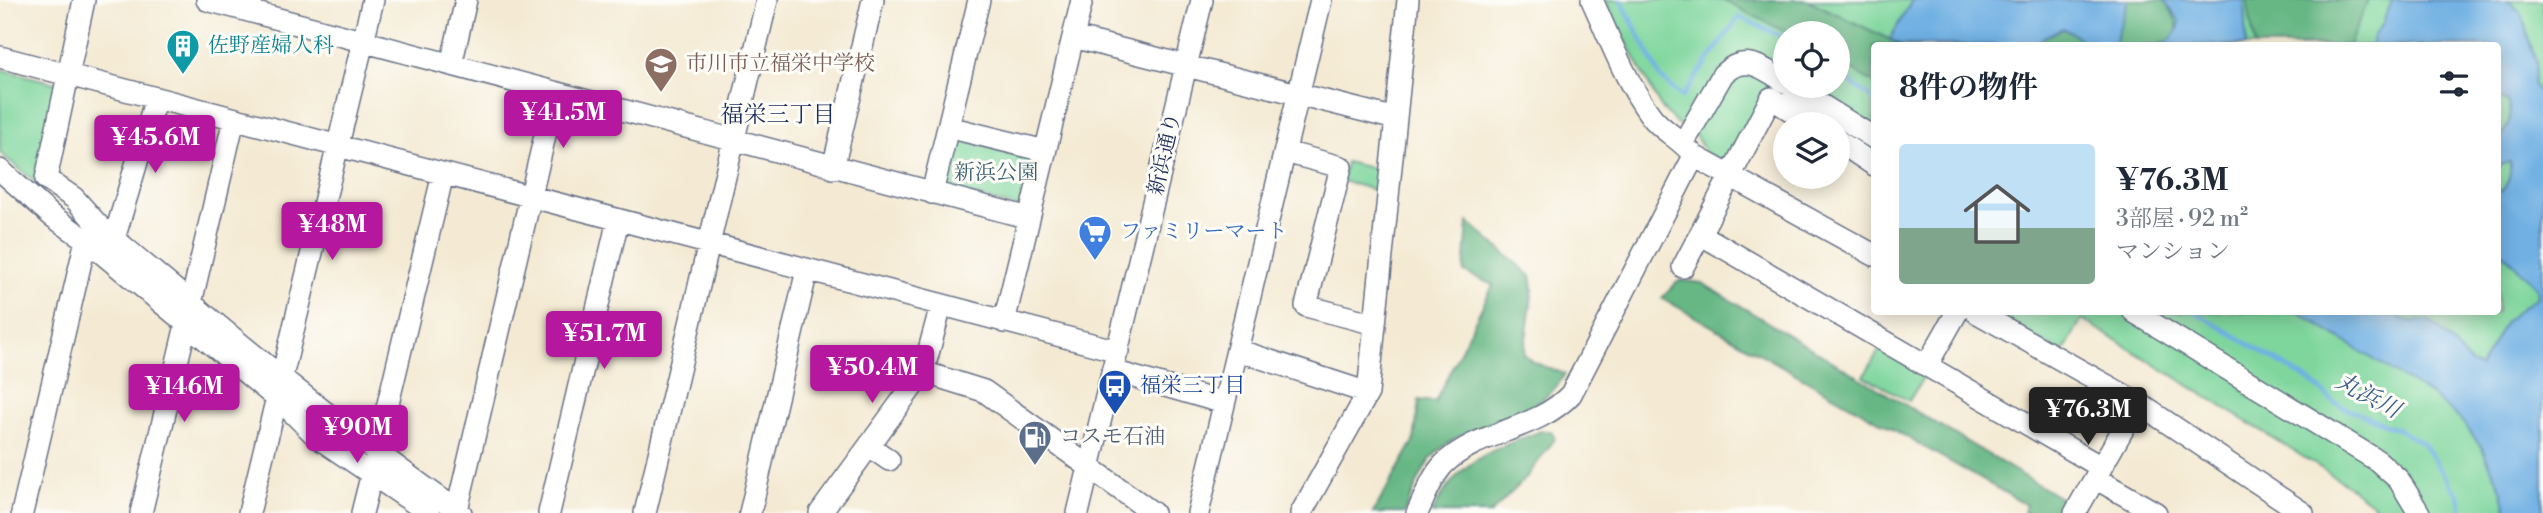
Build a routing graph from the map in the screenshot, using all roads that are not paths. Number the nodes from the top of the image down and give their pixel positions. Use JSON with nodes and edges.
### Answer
{"nodes":[{"id":1,"x":84,"y":0,"type":"edge"},
{"id":2,"x":207,"y":0,"type":"edge"},
{"id":3,"x":373,"y":0,"type":"edge"},
{"id":4,"x":466,"y":0,"type":"edge"},
{"id":5,"x":767,"y":0,"type":"edge"},
{"id":6,"x":873,"y":0,"type":"edge"},
{"id":7,"x":979,"y":0,"type":"edge"},
{"id":8,"x":1082,"y":0,"type":"edge"},
{"id":9,"x":1202,"y":0,"type":"edge"},
{"id":10,"x":1321,"y":0,"type":"edge"},
{"id":11,"x":1408,"y":0,"type":"edge"},
{"id":12,"x":1592,"y":0,"type":"edge"},
{"id":13,"x":261,"y":7,"type":"edge"},
{"id":14,"x":1073,"y":37,"type":"junction"},
{"id":15,"x":363,"y":42,"type":"junction"},
{"id":16,"x":0,"y":57,"type":"edge"},
{"id":17,"x":451,"y":65,"type":"junction"},
{"id":18,"x":1186,"y":65,"type":"junction"},
{"id":19,"x":66,"y":74,"type":"junction"},
{"id":20,"x":1773,"y":74,"type":"edge"},
{"id":21,"x":555,"y":93,"type":"junction"},
{"id":22,"x":1299,"y":94,"type":"junction"},
{"id":23,"x":156,"y":98,"type":"junction"},
{"id":24,"x":1810,"y":98,"type":"edge"},
{"id":25,"x":1793,"y":112,"type":"edge"},
{"id":26,"x":234,"y":118,"type":"junction"},
{"id":27,"x":1396,"y":120,"type":"junction"},
{"id":28,"x":948,"y":127,"type":"junction"},
{"id":29,"x":1871,"y":136,"type":"edge"},
{"id":30,"x":734,"y":141,"type":"junction"},
{"id":31,"x":338,"y":147,"type":"junction"},
{"id":32,"x":1689,"y":149,"type":"junction"},
{"id":33,"x":1850,"y":149,"type":"edge"},
{"id":34,"x":1045,"y":151,"type":"junction"},
{"id":35,"x":1284,"y":152,"type":"junction"},
{"id":36,"x":1871,"y":163,"type":"edge"},
{"id":37,"x":833,"y":168,"type":"junction"},
{"id":38,"x":0,"y":170,"type":"edge"},
{"id":39,"x":443,"y":174,"type":"junction"},
{"id":40,"x":1730,"y":175,"type":"junction"},
{"id":41,"x":932,"y":193,"type":"junction"},
{"id":42,"x":531,"y":197,"type":"junction"},
{"id":43,"x":1029,"y":218,"type":"junction"},
{"id":44,"x":618,"y":220,"type":"junction"},
{"id":45,"x":1700,"y":234,"type":"junction"},
{"id":46,"x":114,"y":239,"type":"junction"},
{"id":47,"x":86,"y":240,"type":"junction"},
{"id":48,"x":710,"y":244,"type":"junction"},
{"id":49,"x":1871,"y":253,"type":"edge"},
{"id":50,"x":1684,"y":267,"type":"dead end"},
{"id":51,"x":807,"y":270,"type":"junction"},
{"id":52,"x":191,"y":303,"type":"junction"},
{"id":53,"x":941,"y":306,"type":"junction"},
{"id":54,"x":1955,"y":315,"type":"edge"},
{"id":55,"x":1981,"y":315,"type":"edge"},
{"id":56,"x":2139,"y":315,"type":"edge"},
{"id":57,"x":1004,"y":322,"type":"junction"},
{"id":58,"x":1375,"y":324,"type":"junction"},
{"id":59,"x":187,"y":325,"type":"junction"},
{"id":60,"x":1237,"y":350,"type":"junction"},
{"id":61,"x":1115,"y":361,"type":"junction"},
{"id":62,"x":1927,"y":366,"type":"junction"},
{"id":63,"x":923,"y":372,"type":"junction"},
{"id":64,"x":279,"y":389,"type":"junction"},
{"id":65,"x":1368,"y":393,"type":"junction"},
{"id":66,"x":1224,"y":403,"type":"junction"},
{"id":67,"x":2138,"y":403,"type":"junction"},
{"id":68,"x":869,"y":446,"type":"junction"},
{"id":69,"x":889,"y":460,"type":"dead end"},
{"id":70,"x":374,"y":463,"type":"junction"},
{"id":71,"x":1089,"y":467,"type":"junction"},
{"id":72,"x":2098,"y":473,"type":"junction"},
{"id":73,"x":459,"y":512,"type":"edge"},
{"id":74,"x":22,"y":513,"type":"edge"},
{"id":75,"x":141,"y":513,"type":"edge"},
{"id":76,"x":249,"y":513,"type":"edge"},
{"id":77,"x":362,"y":513,"type":"edge"},
{"id":78,"x":429,"y":513,"type":"edge"},
{"id":79,"x":549,"y":513,"type":"edge"},
{"id":80,"x":645,"y":513,"type":"edge"},
{"id":81,"x":750,"y":513,"type":"edge"},
{"id":82,"x":820,"y":513,"type":"edge"},
{"id":83,"x":1078,"y":513,"type":"edge"},
{"id":84,"x":1153,"y":513,"type":"edge"},
{"id":85,"x":1198,"y":513,"type":"edge"},
{"id":86,"x":1301,"y":513,"type":"edge"},
{"id":87,"x":1418,"y":513,"type":"edge"},
{"id":88,"x":2075,"y":513,"type":"edge"},
{"id":89,"x":2156,"y":513,"type":"edge"},
{"id":90,"x":2303,"y":513,"type":"edge"},
{"id":91,"x":2419,"y":513,"type":"edge"}],
"edges":[{"from":1,"to":19,"type":"street"},
{"from":2,"to":13,"type":"street"},
{"from":3,"to":15,"type":"street"},
{"from":4,"to":17,"type":"street"},
{"from":5,"to":30,"type":"street"},
{"from":6,"to":37,"type":"street"},
{"from":7,"to":28,"type":"street"},
{"from":8,"to":14,"type":"street"},
{"from":9,"to":18,"type":"street","name":"新浜通り"},
{"from":10,"to":22,"type":"street"},
{"from":11,"to":27,"type":"street"},
{"from":12,"to":32,"type":"street"},
{"from":13,"to":15,"type":"street"},
{"from":14,"to":18,"type":"street"},
{"from":14,"to":34,"type":"street"},
{"from":15,"to":17,"type":"street"},
{"from":15,"to":31,"type":"street"},
{"from":16,"to":19,"type":"street"},
{"from":17,"to":21,"type":"street"},
{"from":18,"to":22,"type":"street"},
{"from":18,"to":61,"type":"street","name":"新浜通り"},
{"from":19,"to":23,"type":"street"},
{"from":19,"to":46,"type":"street"},
{"from":20,"to":32,"type":"street"},
{"from":21,"to":30,"type":"street"},
{"from":21,"to":42,"type":"street"},
{"from":22,"to":27,"type":"street"},
{"from":22,"to":35,"type":"street"},
{"from":23,"to":26,"type":"street"},
{"from":23,"to":46,"type":"street"},
{"from":24,"to":29,"type":"street"},
{"from":25,"to":40,"type":"street"},
{"from":26,"to":31,"type":"street"},
{"from":26,"to":52,"type":"street"},
{"from":27,"to":58,"type":"street"},
{"from":28,"to":34,"type":"street"},
{"from":28,"to":41,"type":"street"},
{"from":30,"to":37,"type":"street"},
{"from":30,"to":48,"type":"street"},
{"from":31,"to":39,"type":"street"},
{"from":31,"to":64,"type":"street"},
{"from":32,"to":40,"type":"street"},
{"from":32,"to":87,"type":"street"},
{"from":33,"to":36,"type":"street"},
{"from":34,"to":43,"type":"street"},
{"from":35,"to":58,"type":"street"},
{"from":35,"to":60,"type":"street"},
{"from":37,"to":41,"type":"street"},
{"from":38,"to":47,"type":"street"},
{"from":39,"to":42,"type":"street"},
{"from":39,"to":70,"type":"street"},
{"from":40,"to":45,"type":"street"},
{"from":40,"to":49,"type":"street"},
{"from":41,"to":43,"type":"street"},
{"from":42,"to":44,"type":"street"},
{"from":42,"to":73,"type":"street"},
{"from":43,"to":57,"type":"street"},
{"from":44,"to":48,"type":"street"},
{"from":44,"to":79,"type":"street"},
{"from":45,"to":50,"type":"street"},
{"from":45,"to":62,"type":"street"},
{"from":46,"to":52,"type":"street"},
{"from":47,"to":59,"type":"street"},
{"from":47,"to":74,"type":"street"},
{"from":48,"to":51,"type":"street"},
{"from":48,"to":80,"type":"street"},
{"from":51,"to":53,"type":"street"},
{"from":51,"to":81,"type":"street"},
{"from":52,"to":64,"type":"street"},
{"from":53,"to":57,"type":"street"},
{"from":53,"to":63,"type":"street"},
{"from":54,"to":62,"type":"street"},
{"from":55,"to":67,"type":"street"},
{"from":56,"to":91,"type":"street"},
{"from":57,"to":61,"type":"street"},
{"from":58,"to":65,"type":"street"},
{"from":59,"to":64,"type":"street"},
{"from":59,"to":75,"type":"street"},
{"from":60,"to":65,"type":"street"},
{"from":60,"to":66,"type":"street"},
{"from":61,"to":66,"type":"street"},
{"from":61,"to":71,"type":"street","name":"新浜通り"},
{"from":62,"to":72,"type":"street"},
{"from":63,"to":68,"type":"street"},
{"from":63,"to":71,"type":"street"},
{"from":64,"to":70,"type":"street"},
{"from":64,"to":76,"type":"street"},
{"from":65,"to":86,"type":"street"},
{"from":66,"to":85,"type":"street"},
{"from":67,"to":72,"type":"street"},
{"from":67,"to":90,"type":"street"},
{"from":68,"to":69,"type":"street"},
{"from":68,"to":82,"type":"street"},
{"from":70,"to":73,"type":"street"},
{"from":70,"to":77,"type":"street"},
{"from":70,"to":78,"type":"street"},
{"from":71,"to":83,"type":"street","name":"新浜通り"},
{"from":71,"to":84,"type":"street"},
{"from":72,"to":88,"type":"street"},
{"from":72,"to":89,"type":"street"}]}
